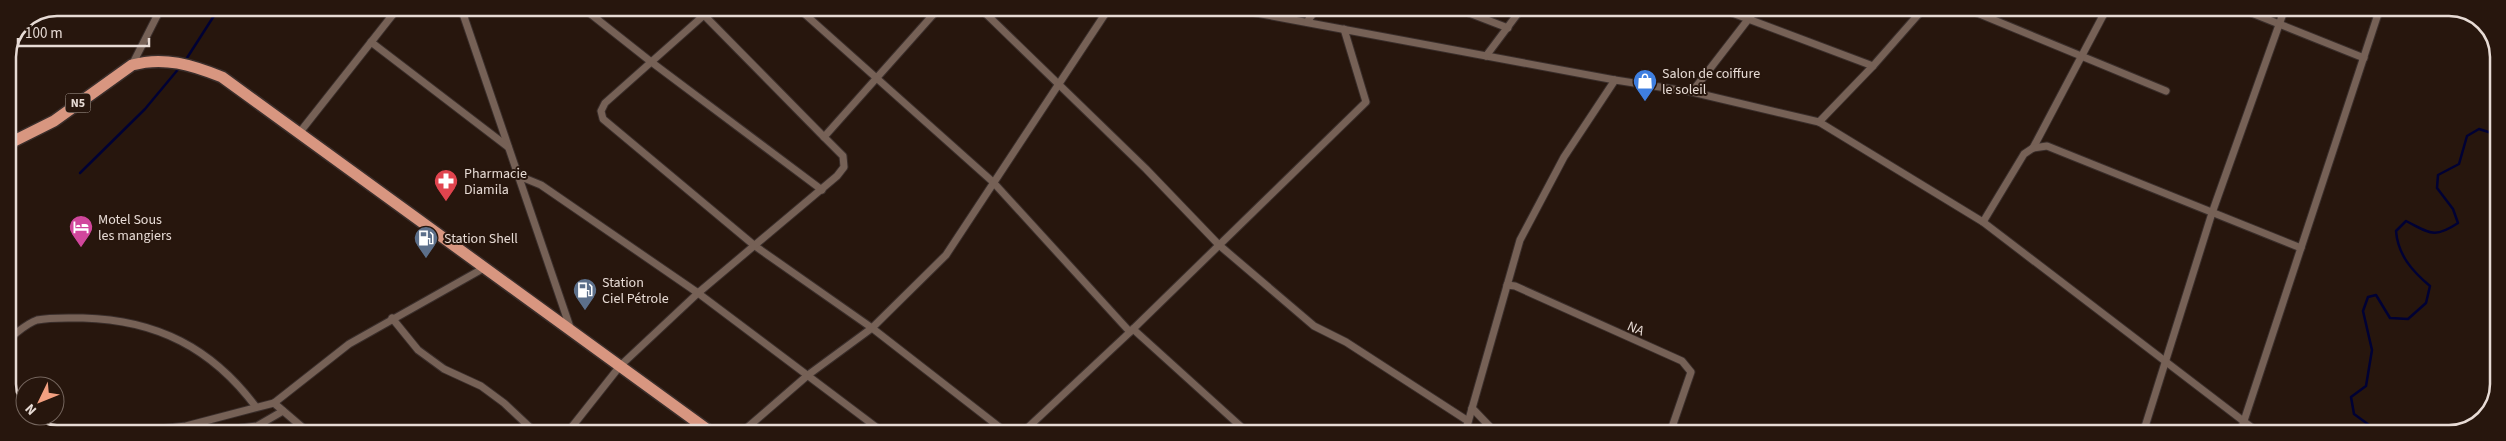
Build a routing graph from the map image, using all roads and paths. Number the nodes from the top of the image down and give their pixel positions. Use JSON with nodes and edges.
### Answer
{"nodes":[{"id":1,"x":157,"y":16,"type":"edge"},
{"id":2,"x":392,"y":16,"type":"edge"},
{"id":3,"x":464,"y":16,"type":"edge"},
{"id":4,"x":593,"y":16,"type":"edge"},
{"id":5,"x":703,"y":16,"type":"edge"},
{"id":6,"x":705,"y":16,"type":"edge"},
{"id":7,"x":807,"y":16,"type":"edge"},
{"id":8,"x":931,"y":16,"type":"edge"},
{"id":9,"x":988,"y":16,"type":"edge"},
{"id":10,"x":1103,"y":16,"type":"edge"},
{"id":11,"x":1276,"y":17,"type":"edge"},
{"id":12,"x":1311,"y":17,"type":"edge"},
{"id":13,"x":1478,"y":17,"type":"edge"},
{"id":14,"x":1516,"y":17,"type":"edge"},
{"id":15,"x":1744,"y":17,"type":"edge"},
{"id":16,"x":1916,"y":17,"type":"edge"},
{"id":17,"x":1986,"y":17,"type":"edge"},
{"id":18,"x":2103,"y":17,"type":"edge"},
{"id":19,"x":2263,"y":17,"type":"edge"},
{"id":20,"x":2281,"y":17,"type":"edge"},
{"id":21,"x":2377,"y":17,"type":"edge"},
{"id":22,"x":1750,"y":19,"type":"junction"},
{"id":23,"x":1307,"y":22,"type":"junction"},
{"id":24,"x":2279,"y":23,"type":"junction"},
{"id":25,"x":1508,"y":28,"type":"junction"},
{"id":26,"x":1344,"y":30,"type":"junction"},
{"id":27,"x":371,"y":42,"type":"junction"},
{"id":28,"x":1486,"y":56,"type":"junction"},
{"id":29,"x":2083,"y":57,"type":"junction"},
{"id":30,"x":2364,"y":58,"type":"junction"},
{"id":31,"x":650,"y":62,"type":"junction"},
{"id":32,"x":132,"y":65,"type":"junction"},
{"id":33,"x":1873,"y":66,"type":"junction"},
{"id":34,"x":876,"y":78,"type":"junction"},
{"id":35,"x":1615,"y":80,"type":"junction"},
{"id":36,"x":1058,"y":85,"type":"junction"},
{"id":37,"x":2166,"y":91,"type":"dead end"},
{"id":38,"x":1692,"y":92,"type":"junction"},
{"id":39,"x":1819,"y":122,"type":"junction"},
{"id":40,"x":300,"y":132,"type":"junction"},
{"id":41,"x":824,"y":137,"type":"junction"},
{"id":42,"x":16,"y":140,"type":"edge"},
{"id":43,"x":509,"y":147,"type":"junction"},
{"id":44,"x":2033,"y":148,"type":"junction"},
{"id":45,"x":519,"y":176,"type":"junction"},
{"id":46,"x":993,"y":182,"type":"junction"},
{"id":47,"x":822,"y":190,"type":"junction"},
{"id":48,"x":2212,"y":213,"type":"junction"},
{"id":49,"x":1983,"y":222,"type":"junction"},
{"id":50,"x":1220,"y":245,"type":"junction"},
{"id":51,"x":754,"y":246,"type":"junction"},
{"id":52,"x":2301,"y":248,"type":"junction"},
{"id":53,"x":484,"y":268,"type":"junction"},
{"id":54,"x":1507,"y":285,"type":"junction"},
{"id":55,"x":698,"y":293,"type":"junction"},
{"id":56,"x":392,"y":318,"type":"junction"},
{"id":57,"x":872,"y":328,"type":"junction"},
{"id":58,"x":1132,"y":330,"type":"junction"},
{"id":59,"x":571,"y":331,"type":"junction"},
{"id":60,"x":16,"y":334,"type":"edge"},
{"id":61,"x":2167,"y":361,"type":"junction"},
{"id":62,"x":620,"y":366,"type":"junction"},
{"id":63,"x":808,"y":375,"type":"junction"},
{"id":64,"x":274,"y":402,"type":"junction"},
{"id":65,"x":256,"y":407,"type":"junction"},
{"id":66,"x":1472,"y":408,"type":"junction"},
{"id":67,"x":284,"y":411,"type":"junction"},
{"id":68,"x":1468,"y":421,"type":"junction"},
{"id":69,"x":2244,"y":421,"type":"junction"},
{"id":70,"x":193,"y":424,"type":"edge"},
{"id":71,"x":260,"y":424,"type":"edge"},
{"id":72,"x":299,"y":424,"type":"edge"},
{"id":73,"x":527,"y":424,"type":"edge"},
{"id":74,"x":574,"y":424,"type":"edge"},
{"id":75,"x":700,"y":424,"type":"edge"},
{"id":76,"x":751,"y":424,"type":"edge"},
{"id":77,"x":873,"y":424,"type":"edge"},
{"id":78,"x":997,"y":424,"type":"edge"},
{"id":79,"x":1031,"y":424,"type":"edge"},
{"id":80,"x":1238,"y":424,"type":"edge"},
{"id":81,"x":1467,"y":425,"type":"edge"},
{"id":82,"x":1488,"y":425,"type":"edge"},
{"id":83,"x":1673,"y":425,"type":"edge"},
{"id":84,"x":2146,"y":425,"type":"edge"},
{"id":85,"x":2243,"y":425,"type":"edge"},
{"id":86,"x":2249,"y":425,"type":"edge"}],
"edges":[{"from":1,"to":32,"type":"street"},
{"from":2,"to":27,"type":"street"},
{"from":3,"to":43,"type":"street"},
{"from":4,"to":31,"type":"street"},
{"from":5,"to":31,"type":"street"},
{"from":6,"to":41,"type":"street"},
{"from":7,"to":34,"type":"street"},
{"from":8,"to":34,"type":"street"},
{"from":9,"to":36,"type":"street"},
{"from":10,"to":36,"type":"street"},
{"from":11,"to":23,"type":"street"},
{"from":12,"to":23,"type":"street"},
{"from":13,"to":25,"type":"street"},
{"from":14,"to":25,"type":"street"},
{"from":15,"to":22,"type":"street"},
{"from":16,"to":33,"type":"street"},
{"from":17,"to":29,"type":"street"},
{"from":18,"to":29,"type":"street"},
{"from":19,"to":24,"type":"street"},
{"from":20,"to":24,"type":"street"},
{"from":21,"to":30,"type":"street"},
{"from":22,"to":33,"type":"street"},
{"from":22,"to":38,"type":"street"},
{"from":23,"to":26,"type":"street"},
{"from":24,"to":30,"type":"street"},
{"from":24,"to":48,"type":"street"},
{"from":25,"to":28,"type":"street"},
{"from":26,"to":28,"type":"street"},
{"from":26,"to":50,"type":"street"},
{"from":27,"to":40,"type":"street"},
{"from":27,"to":43,"type":"street"},
{"from":28,"to":35,"type":"street"},
{"from":29,"to":37,"type":"street"},
{"from":29,"to":44,"type":"street"},
{"from":30,"to":52,"type":"street"},
{"from":31,"to":47,"type":"street"},
{"from":31,"to":51,"type":"street"},
{"from":32,"to":40,"type":"highway","number":"N5"},
{"from":32,"to":42,"type":"highway","number":"N5"},
{"from":33,"to":39,"type":"street"},
{"from":34,"to":41,"type":"street"},
{"from":34,"to":46,"type":"street"},
{"from":35,"to":38,"type":"street"},
{"from":35,"to":54,"type":"street"},
{"from":36,"to":46,"type":"street"},
{"from":36,"to":50,"type":"street"},
{"from":38,"to":39,"type":"street"},
{"from":39,"to":49,"type":"street"},
{"from":40,"to":53,"type":"highway","number":"N5"},
{"from":41,"to":47,"type":"street"},
{"from":43,"to":45,"type":"street"},
{"from":44,"to":48,"type":"street"},
{"from":44,"to":49,"type":"street"},
{"from":45,"to":55,"type":"street"},
{"from":45,"to":59,"type":"street"},
{"from":46,"to":57,"type":"street"},
{"from":46,"to":58,"type":"street"},
{"from":47,"to":51,"type":"street"},
{"from":48,"to":52,"type":"street"},
{"from":48,"to":61,"type":"street"},
{"from":49,"to":61,"type":"street"},
{"from":50,"to":58,"type":"street"},
{"from":50,"to":68,"type":"street"},
{"from":51,"to":55,"type":"street"},
{"from":51,"to":57,"type":"street"},
{"from":52,"to":69,"type":"street"},
{"from":53,"to":56,"type":"street"},
{"from":53,"to":59,"type":"highway","number":"N5"},
{"from":54,"to":66,"type":"street"},
{"from":54,"to":83,"type":"street","name":"NA"},
{"from":55,"to":62,"type":"street"},
{"from":55,"to":63,"type":"street"},
{"from":56,"to":64,"type":"street"},
{"from":56,"to":73,"type":"street"},
{"from":57,"to":63,"type":"street"},
{"from":57,"to":78,"type":"street"},
{"from":58,"to":79,"type":"street"},
{"from":58,"to":80,"type":"street"},
{"from":59,"to":62,"type":"highway","number":"N5"},
{"from":60,"to":65,"type":"street"},
{"from":61,"to":69,"type":"street"},
{"from":61,"to":84,"type":"street"},
{"from":62,"to":74,"type":"street"},
{"from":62,"to":75,"type":"highway","number":"N5"},
{"from":63,"to":76,"type":"street"},
{"from":63,"to":77,"type":"street"},
{"from":64,"to":65,"type":"street"},
{"from":64,"to":67,"type":"street"},
{"from":65,"to":70,"type":"street"},
{"from":66,"to":68,"type":"street"},
{"from":66,"to":82,"type":"street"},
{"from":67,"to":71,"type":"street"},
{"from":67,"to":72,"type":"street"},
{"from":68,"to":81,"type":"street"},
{"from":69,"to":85,"type":"street"},
{"from":69,"to":86,"type":"street"}]}
